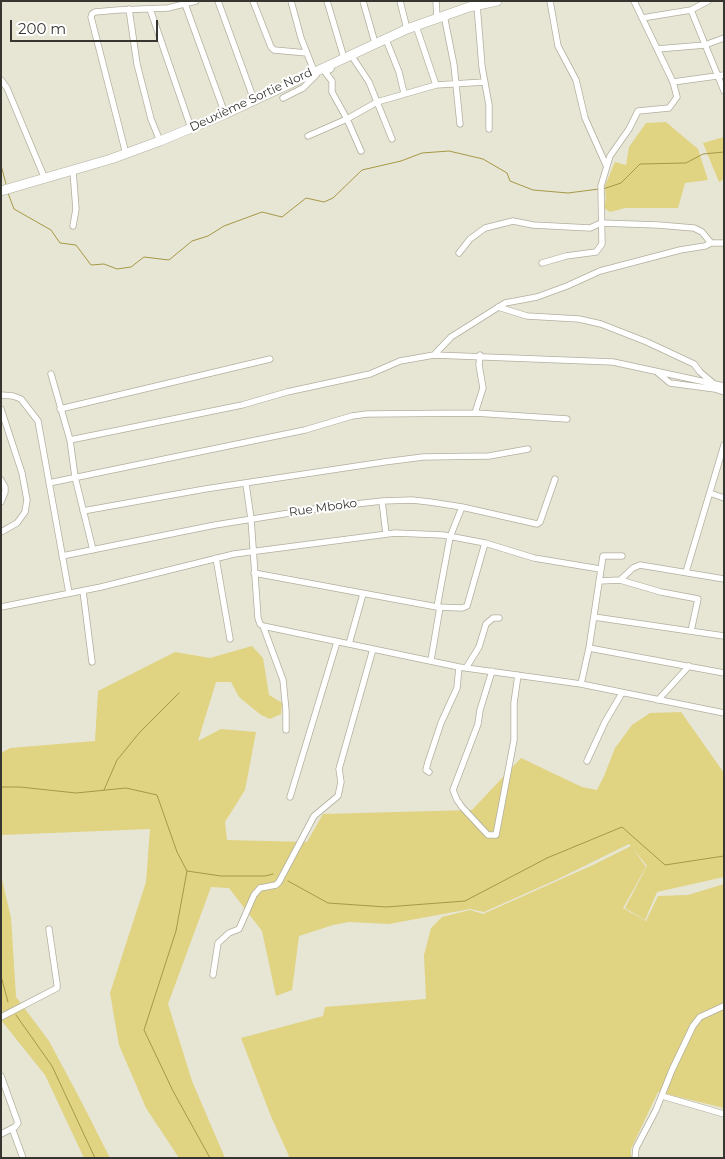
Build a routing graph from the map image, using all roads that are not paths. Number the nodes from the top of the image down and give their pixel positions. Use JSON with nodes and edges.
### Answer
{"nodes":[{"id":1,"x":196,"y":1,"type":"edge"},
{"id":2,"x":218,"y":1,"type":"edge"},
{"id":3,"x":253,"y":1,"type":"edge"},
{"id":4,"x":291,"y":1,"type":"edge"},
{"id":5,"x":328,"y":1,"type":"edge"},
{"id":6,"x":362,"y":1,"type":"edge"},
{"id":7,"x":400,"y":1,"type":"edge"},
{"id":8,"x":436,"y":1,"type":"edge"},
{"id":9,"x":497,"y":1,"type":"edge"},
{"id":10,"x":550,"y":1,"type":"edge"},
{"id":11,"x":634,"y":1,"type":"edge"},
{"id":12,"x":708,"y":1,"type":"edge"},
{"id":13,"x":185,"y":4,"type":"junction"},
{"id":14,"x":471,"y":4,"type":"edge"},
{"id":15,"x":129,"y":9,"type":"junction"},
{"id":16,"x":150,"y":9,"type":"junction"},
{"id":17,"x":691,"y":10,"type":"junction"},
{"id":18,"x":441,"y":16,"type":"junction"},
{"id":19,"x":642,"y":18,"type":"junction"},
{"id":20,"x":420,"y":26,"type":"junction"},
{"id":21,"x":407,"y":29,"type":"junction"},
{"id":22,"x":724,"y":38,"type":"edge"},
{"id":23,"x":387,"y":42,"type":"junction"},
{"id":24,"x":375,"y":43,"type":"junction"},
{"id":25,"x":704,"y":45,"type":"junction"},
{"id":26,"x":657,"y":49,"type":"junction"},
{"id":27,"x":307,"y":54,"type":"junction"},
{"id":28,"x":348,"y":58,"type":"junction"},
{"id":29,"x":314,"y":71,"type":"junction"},
{"id":30,"x":325,"y":72,"type":"junction"},
{"id":31,"x":721,"y":75,"type":"edge"},
{"id":32,"x":1,"y":80,"type":"edge"},
{"id":33,"x":485,"y":82,"type":"junction"},
{"id":34,"x":673,"y":82,"type":"junction"},
{"id":35,"x":457,"y":83,"type":"junction"},
{"id":36,"x":436,"y":85,"type":"junction"},
{"id":37,"x":724,"y":91,"type":"edge"},
{"id":38,"x":404,"y":93,"type":"junction"},
{"id":39,"x":283,"y":98,"type":"dead end"},
{"id":40,"x":254,"y":100,"type":"junction"},
{"id":41,"x":377,"y":102,"type":"junction"},
{"id":42,"x":225,"y":114,"type":"junction"},
{"id":43,"x":348,"y":119,"type":"junction"},
{"id":44,"x":460,"y":124,"type":"dead end"},
{"id":45,"x":191,"y":128,"type":"junction"},
{"id":46,"x":489,"y":129,"type":"dead end"},
{"id":47,"x":308,"y":136,"type":"dead end"},
{"id":48,"x":392,"y":139,"type":"dead end"},
{"id":49,"x":160,"y":141,"type":"junction"},
{"id":50,"x":361,"y":151,"type":"dead end"},
{"id":51,"x":126,"y":154,"type":"junction"},
{"id":52,"x":606,"y":165,"type":"junction"},
{"id":53,"x":73,"y":171,"type":"junction"},
{"id":54,"x":45,"y":179,"type":"junction"},
{"id":55,"x":6,"y":190,"type":"edge"},
{"id":56,"x":601,"y":223,"type":"junction"},
{"id":57,"x":73,"y":226,"type":"dead end"},
{"id":58,"x":711,"y":243,"type":"junction"},
{"id":59,"x":724,"y":243,"type":"edge"},
{"id":60,"x":459,"y":253,"type":"dead end"},
{"id":61,"x":542,"y":263,"type":"dead end"},
{"id":62,"x":498,"y":307,"type":"junction"},
{"id":63,"x":434,"y":354,"type":"junction"},
{"id":64,"x":480,"y":356,"type":"junction"},
{"id":65,"x":270,"y":359,"type":"dead end"},
{"id":66,"x":657,"y":372,"type":"junction"},
{"id":67,"x":52,"y":374,"type":"dead end"},
{"id":68,"x":715,"y":384,"type":"junction"},
{"id":69,"x":724,"y":386,"type":"edge"},
{"id":70,"x":724,"y":392,"type":"edge"},
{"id":71,"x":1,"y":395,"type":"edge"},
{"id":72,"x":1,"y":409,"type":"edge"},
{"id":73,"x":60,"y":409,"type":"junction"},
{"id":74,"x":475,"y":413,"type":"junction"},
{"id":75,"x":567,"y":419,"type":"dead end"},
{"id":76,"x":70,"y":440,"type":"junction"},
{"id":77,"x":724,"y":445,"type":"edge"},
{"id":78,"x":528,"y":449,"type":"dead end"},
{"id":79,"x":75,"y":477,"type":"junction"},
{"id":80,"x":554,"y":479,"type":"dead end"},
{"id":81,"x":1,"y":480,"type":"edge"},
{"id":82,"x":49,"y":482,"type":"junction"},
{"id":83,"x":246,"y":484,"type":"junction"},
{"id":84,"x":710,"y":493,"type":"junction"},
{"id":85,"x":724,"y":498,"type":"edge"},
{"id":86,"x":382,"y":501,"type":"junction"},
{"id":87,"x":1,"y":502,"type":"edge"},
{"id":88,"x":462,"y":507,"type":"junction"},
{"id":89,"x":83,"y":511,"type":"junction"},
{"id":90,"x":251,"y":519,"type":"junction"},
{"id":91,"x":1,"y":532,"type":"edge"},
{"id":92,"x":386,"y":534,"type":"junction"},
{"id":93,"x":450,"y":537,"type":"junction"},
{"id":94,"x":486,"y":543,"type":"junction"},
{"id":95,"x":92,"y":550,"type":"junction"},
{"id":96,"x":252,"y":551,"type":"junction"},
{"id":97,"x":62,"y":556,"type":"junction"},
{"id":98,"x":622,"y":556,"type":"dead end"},
{"id":99,"x":216,"y":558,"type":"junction"},
{"id":100,"x":600,"y":570,"type":"junction"},
{"id":101,"x":686,"y":572,"type":"junction"},
{"id":102,"x":254,"y":573,"type":"junction"},
{"id":103,"x":724,"y":579,"type":"edge"},
{"id":104,"x":620,"y":580,"type":"junction"},
{"id":105,"x":599,"y":581,"type":"junction"},
{"id":106,"x":83,"y":591,"type":"junction"},
{"id":107,"x":69,"y":593,"type":"junction"},
{"id":108,"x":363,"y":594,"type":"junction"},
{"id":109,"x":1,"y":607,"type":"edge"},
{"id":110,"x":439,"y":607,"type":"junction"},
{"id":111,"x":594,"y":617,"type":"junction"},
{"id":112,"x":500,"y":618,"type":"dead end"},
{"id":113,"x":264,"y":626,"type":"junction"},
{"id":114,"x":691,"y":631,"type":"junction"},
{"id":115,"x":724,"y":636,"type":"edge"},
{"id":116,"x":230,"y":638,"type":"dead end"},
{"id":117,"x":338,"y":642,"type":"junction"},
{"id":118,"x":349,"y":644,"type":"junction"},
{"id":119,"x":589,"y":648,"type":"junction"},
{"id":120,"x":373,"y":649,"type":"junction"},
{"id":121,"x":432,"y":660,"type":"junction"},
{"id":122,"x":92,"y":662,"type":"dead end"},
{"id":123,"x":689,"y":666,"type":"junction"},
{"id":124,"x":459,"y":667,"type":"junction"},
{"id":125,"x":466,"y":668,"type":"junction"},
{"id":126,"x":492,"y":671,"type":"junction"},
{"id":127,"x":724,"y":673,"type":"edge"},
{"id":128,"x":518,"y":675,"type":"junction"},
{"id":129,"x":581,"y":684,"type":"junction"},
{"id":130,"x":622,"y":693,"type":"junction"},
{"id":131,"x":658,"y":700,"type":"junction"},
{"id":132,"x":724,"y":713,"type":"edge"},
{"id":133,"x":286,"y":730,"type":"dead end"},
{"id":134,"x":587,"y":761,"type":"dead end"},
{"id":135,"x":429,"y":772,"type":"dead end"},
{"id":136,"x":290,"y":797,"type":"dead end"},
{"id":137,"x":49,"y":929,"type":"dead end"},
{"id":138,"x":212,"y":975,"type":"dead end"},
{"id":139,"x":724,"y":1006,"type":"edge"},
{"id":140,"x":1,"y":1017,"type":"edge"},
{"id":141,"x":1,"y":1076,"type":"edge"},
{"id":142,"x":662,"y":1096,"type":"junction"},
{"id":143,"x":724,"y":1114,"type":"edge"},
{"id":144,"x":12,"y":1128,"type":"junction"},
{"id":145,"x":1,"y":1134,"type":"edge"},
{"id":146,"x":23,"y":1158,"type":"edge"},
{"id":147,"x":634,"y":1158,"type":"edge"}],
"edges":[{"from":1,"to":13,"type":"street"},
{"from":2,"to":40,"type":"street"},
{"from":3,"to":27,"type":"street"},
{"from":4,"to":27,"type":"street"},
{"from":5,"to":28,"type":"street"},
{"from":6,"to":24,"type":"street"},
{"from":7,"to":21,"type":"street"},
{"from":8,"to":18,"type":"street"},
{"from":9,"to":14,"type":"main road","name":"Deuxième Sortie Nord"},
{"from":10,"to":52,"type":"street"},
{"from":11,"to":19,"type":"street"},
{"from":12,"to":17,"type":"street"},
{"from":13,"to":16,"type":"street"},
{"from":13,"to":42,"type":"street"},
{"from":14,"to":18,"type":"main road","name":"Deuxième Sortie Nord"},
{"from":14,"to":33,"type":"street"},
{"from":15,"to":16,"type":"street"},
{"from":15,"to":49,"type":"street"},
{"from":15,"to":51,"type":"street"},
{"from":16,"to":45,"type":"street"},
{"from":17,"to":19,"type":"street"},
{"from":17,"to":25,"type":"street"},
{"from":18,"to":20,"type":"main road","name":"Deuxième Sortie Nord"},
{"from":18,"to":35,"type":"street"},
{"from":19,"to":26,"type":"street"},
{"from":20,"to":21,"type":"main road","name":"Deuxième Sortie Nord"},
{"from":20,"to":23,"type":"street"},
{"from":20,"to":36,"type":"street"},
{"from":21,"to":24,"type":"main road","name":"Deuxième Sortie Nord"},
{"from":22,"to":25,"type":"street"},
{"from":23,"to":28,"type":"street"},
{"from":23,"to":38,"type":"street"},
{"from":24,"to":28,"type":"main road","name":"Deuxième Sortie Nord"},
{"from":25,"to":26,"type":"street"},
{"from":25,"to":31,"type":"street"},
{"from":26,"to":34,"type":"street"},
{"from":27,"to":29,"type":"street"},
{"from":28,"to":29,"type":"main road","name":"Deuxième Sortie Nord"},
{"from":28,"to":30,"type":"street"},
{"from":28,"to":41,"type":"street"},
{"from":29,"to":40,"type":"main road","name":"Deuxième Sortie Nord"},
{"from":30,"to":39,"type":"street"},
{"from":30,"to":43,"type":"street"},
{"from":31,"to":34,"type":"street"},
{"from":31,"to":37,"type":"street"},
{"from":32,"to":54,"type":"street"},
{"from":33,"to":35,"type":"street"},
{"from":33,"to":46,"type":"street"},
{"from":34,"to":52,"type":"street"},
{"from":35,"to":36,"type":"street"},
{"from":35,"to":44,"type":"street"},
{"from":36,"to":38,"type":"street"},
{"from":38,"to":41,"type":"street"},
{"from":40,"to":42,"type":"main road","name":"Deuxième Sortie Nord"},
{"from":41,"to":43,"type":"street"},
{"from":41,"to":48,"type":"street"},
{"from":42,"to":45,"type":"main road","name":"Deuxième Sortie Nord"},
{"from":43,"to":47,"type":"street"},
{"from":43,"to":50,"type":"street"},
{"from":45,"to":49,"type":"main road","name":"Deuxième Sortie Nord"},
{"from":49,"to":51,"type":"main road","name":"Deuxième Sortie Nord"},
{"from":51,"to":53,"type":"main road","name":"Deuxième Sortie Nord"},
{"from":52,"to":56,"type":"street"},
{"from":53,"to":54,"type":"main road","name":"Deuxième Sortie Nord"},
{"from":53,"to":57,"type":"street"},
{"from":54,"to":55,"type":"main road","name":"Deuxième Sortie Nord"},
{"from":56,"to":58,"type":"street"},
{"from":56,"to":60,"type":"street"},
{"from":56,"to":61,"type":"street"},
{"from":58,"to":59,"type":"street"},
{"from":58,"to":62,"type":"street"},
{"from":62,"to":63,"type":"street"},
{"from":62,"to":68,"type":"street"},
{"from":63,"to":64,"type":"street"},
{"from":63,"to":76,"type":"street"},
{"from":64,"to":66,"type":"street"},
{"from":64,"to":74,"type":"street"},
{"from":65,"to":73,"type":"street"},
{"from":66,"to":68,"type":"street"},
{"from":66,"to":70,"type":"street"},
{"from":67,"to":73,"type":"street"},
{"from":68,"to":69,"type":"street"},
{"from":71,"to":82,"type":"street"},
{"from":72,"to":91,"type":"street"},
{"from":73,"to":76,"type":"street"},
{"from":74,"to":75,"type":"street"},
{"from":74,"to":79,"type":"street"},
{"from":76,"to":79,"type":"street"},
{"from":77,"to":84,"type":"street"},
{"from":78,"to":83,"type":"street"},
{"from":79,"to":82,"type":"street"},
{"from":79,"to":89,"type":"street"},
{"from":80,"to":88,"type":"street","name":"Rue Mboko"},
{"from":81,"to":87,"type":"street"},
{"from":82,"to":97,"type":"street"},
{"from":83,"to":89,"type":"street"},
{"from":83,"to":90,"type":"street"},
{"from":84,"to":85,"type":"street"},
{"from":84,"to":101,"type":"street"},
{"from":86,"to":88,"type":"street","name":"Rue Mboko"},
{"from":86,"to":90,"type":"street","name":"Rue Mboko"},
{"from":86,"to":92,"type":"street"},
{"from":88,"to":93,"type":"street"},
{"from":89,"to":95,"type":"street"},
{"from":90,"to":95,"type":"street","name":"Rue Mboko"},
{"from":90,"to":96,"type":"street"},
{"from":92,"to":93,"type":"street"},
{"from":92,"to":96,"type":"street"},
{"from":93,"to":94,"type":"street"},
{"from":93,"to":110,"type":"street"},
{"from":94,"to":100,"type":"street"},
{"from":94,"to":110,"type":"street"},
{"from":95,"to":97,"type":"street","name":"Rue Mboko"},
{"from":96,"to":99,"type":"street"},
{"from":96,"to":102,"type":"street"},
{"from":97,"to":107,"type":"street"},
{"from":98,"to":100,"type":"street"},
{"from":99,"to":106,"type":"street"},
{"from":99,"to":116,"type":"street"},
{"from":100,"to":105,"type":"street"},
{"from":101,"to":103,"type":"street"},
{"from":101,"to":104,"type":"street"},
{"from":102,"to":108,"type":"street"},
{"from":102,"to":113,"type":"street"},
{"from":104,"to":105,"type":"street"},
{"from":104,"to":114,"type":"street"},
{"from":105,"to":111,"type":"street"},
{"from":106,"to":107,"type":"street"},
{"from":106,"to":122,"type":"street"},
{"from":107,"to":109,"type":"street"},
{"from":108,"to":110,"type":"street"},
{"from":108,"to":118,"type":"street"},
{"from":110,"to":121,"type":"street"},
{"from":111,"to":114,"type":"street"},
{"from":111,"to":119,"type":"street"},
{"from":112,"to":125,"type":"street"},
{"from":113,"to":117,"type":"street"},
{"from":113,"to":133,"type":"street"},
{"from":114,"to":115,"type":"street"},
{"from":117,"to":118,"type":"street"},
{"from":117,"to":136,"type":"street"},
{"from":118,"to":120,"type":"street"},
{"from":119,"to":123,"type":"street"},
{"from":119,"to":129,"type":"street"},
{"from":120,"to":121,"type":"street"},
{"from":120,"to":138,"type":"street"},
{"from":121,"to":124,"type":"street"},
{"from":123,"to":127,"type":"street"},
{"from":123,"to":131,"type":"street"},
{"from":124,"to":125,"type":"street"},
{"from":124,"to":135,"type":"street"},
{"from":125,"to":126,"type":"street"},
{"from":126,"to":128,"type":"street"},
{"from":126,"to":128,"type":"street"},
{"from":128,"to":129,"type":"street"},
{"from":129,"to":130,"type":"street"},
{"from":130,"to":131,"type":"street"},
{"from":130,"to":134,"type":"street"},
{"from":131,"to":132,"type":"street"},
{"from":137,"to":140,"type":"street"},
{"from":139,"to":142,"type":"street"},
{"from":141,"to":144,"type":"street"},
{"from":142,"to":143,"type":"street"},
{"from":142,"to":147,"type":"street"},
{"from":144,"to":145,"type":"street"},
{"from":144,"to":146,"type":"street"}]}
